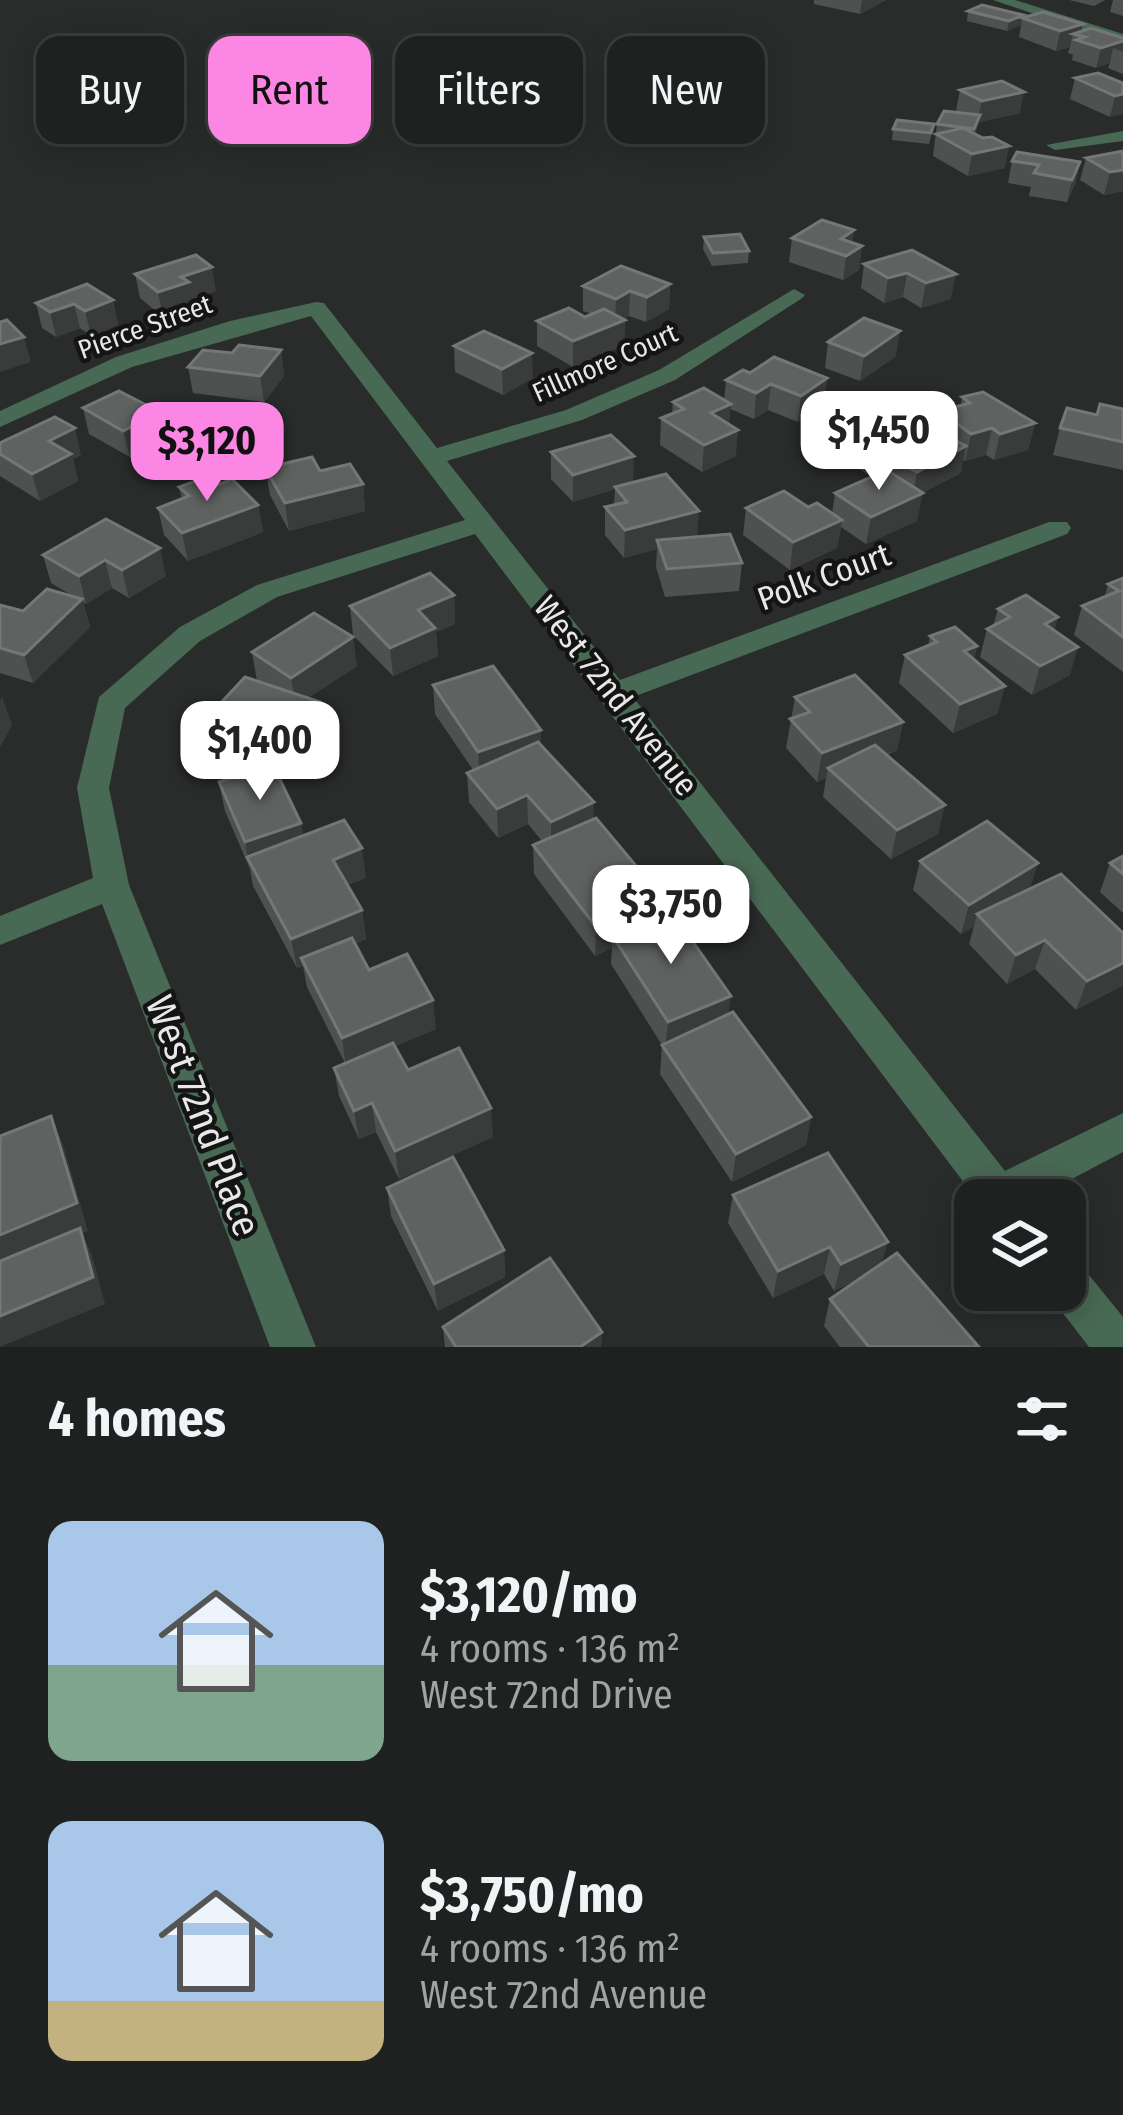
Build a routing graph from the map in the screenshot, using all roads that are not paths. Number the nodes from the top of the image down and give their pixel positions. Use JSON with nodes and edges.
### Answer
{"nodes":[{"id":1,"x":1010,"y":2,"type":"edge"},
{"id":2,"x":1123,"y":39,"type":"edge"},
{"id":3,"x":1123,"y":136,"type":"edge"},
{"id":4,"x":1055,"y":145,"type":"dead end"},
{"id":5,"x":794,"y":295,"type":"dead end"},
{"id":6,"x":316,"y":308,"type":"joint"},
{"id":7,"x":0,"y":420,"type":"edge"},
{"id":8,"x":428,"y":459,"type":"junction"},
{"id":9,"x":481,"y":524,"type":"junction"},
{"id":10,"x":1058,"y":528,"type":"dead end"},
{"id":11,"x":615,"y":693,"type":"junction"},
{"id":12,"x":112,"y":885,"type":"junction"},
{"id":13,"x":0,"y":931,"type":"edge"},
{"id":14,"x":1123,"y":1131,"type":"edge"},
{"id":15,"x":986,"y":1179,"type":"edge"},
{"id":16,"x":1035,"y":1179,"type":"edge"},
{"id":17,"x":1086,"y":1307,"type":"edge"},
{"id":18,"x":293,"y":1347,"type":"edge"},
{"id":19,"x":1118,"y":1347,"type":"edge"}],
"edges":[{"from":1,"to":2,"type":"street"},
{"from":3,"to":4,"type":"street"},
{"from":5,"to":8,"type":"street","name":"Fillmore Court"},
{"from":6,"to":7,"type":"street","name":"Pierce Street"},
{"from":6,"to":8,"type":"street","name":"West 72nd Avenue"},
{"from":8,"to":9,"type":"street","name":"West 72nd Avenue"},
{"from":9,"to":11,"type":"street","name":"West 72nd Avenue"},
{"from":9,"to":12,"type":"street","name":"West 72nd Place"},
{"from":10,"to":11,"type":"street","name":"Polk Court"},
{"from":11,"to":15,"type":"street","name":"West 72nd Avenue"},
{"from":12,"to":13,"type":"street"},
{"from":12,"to":18,"type":"street","name":"West 72nd Place"},
{"from":14,"to":16,"type":"street"},
{"from":17,"to":19,"type":"street"}]}
